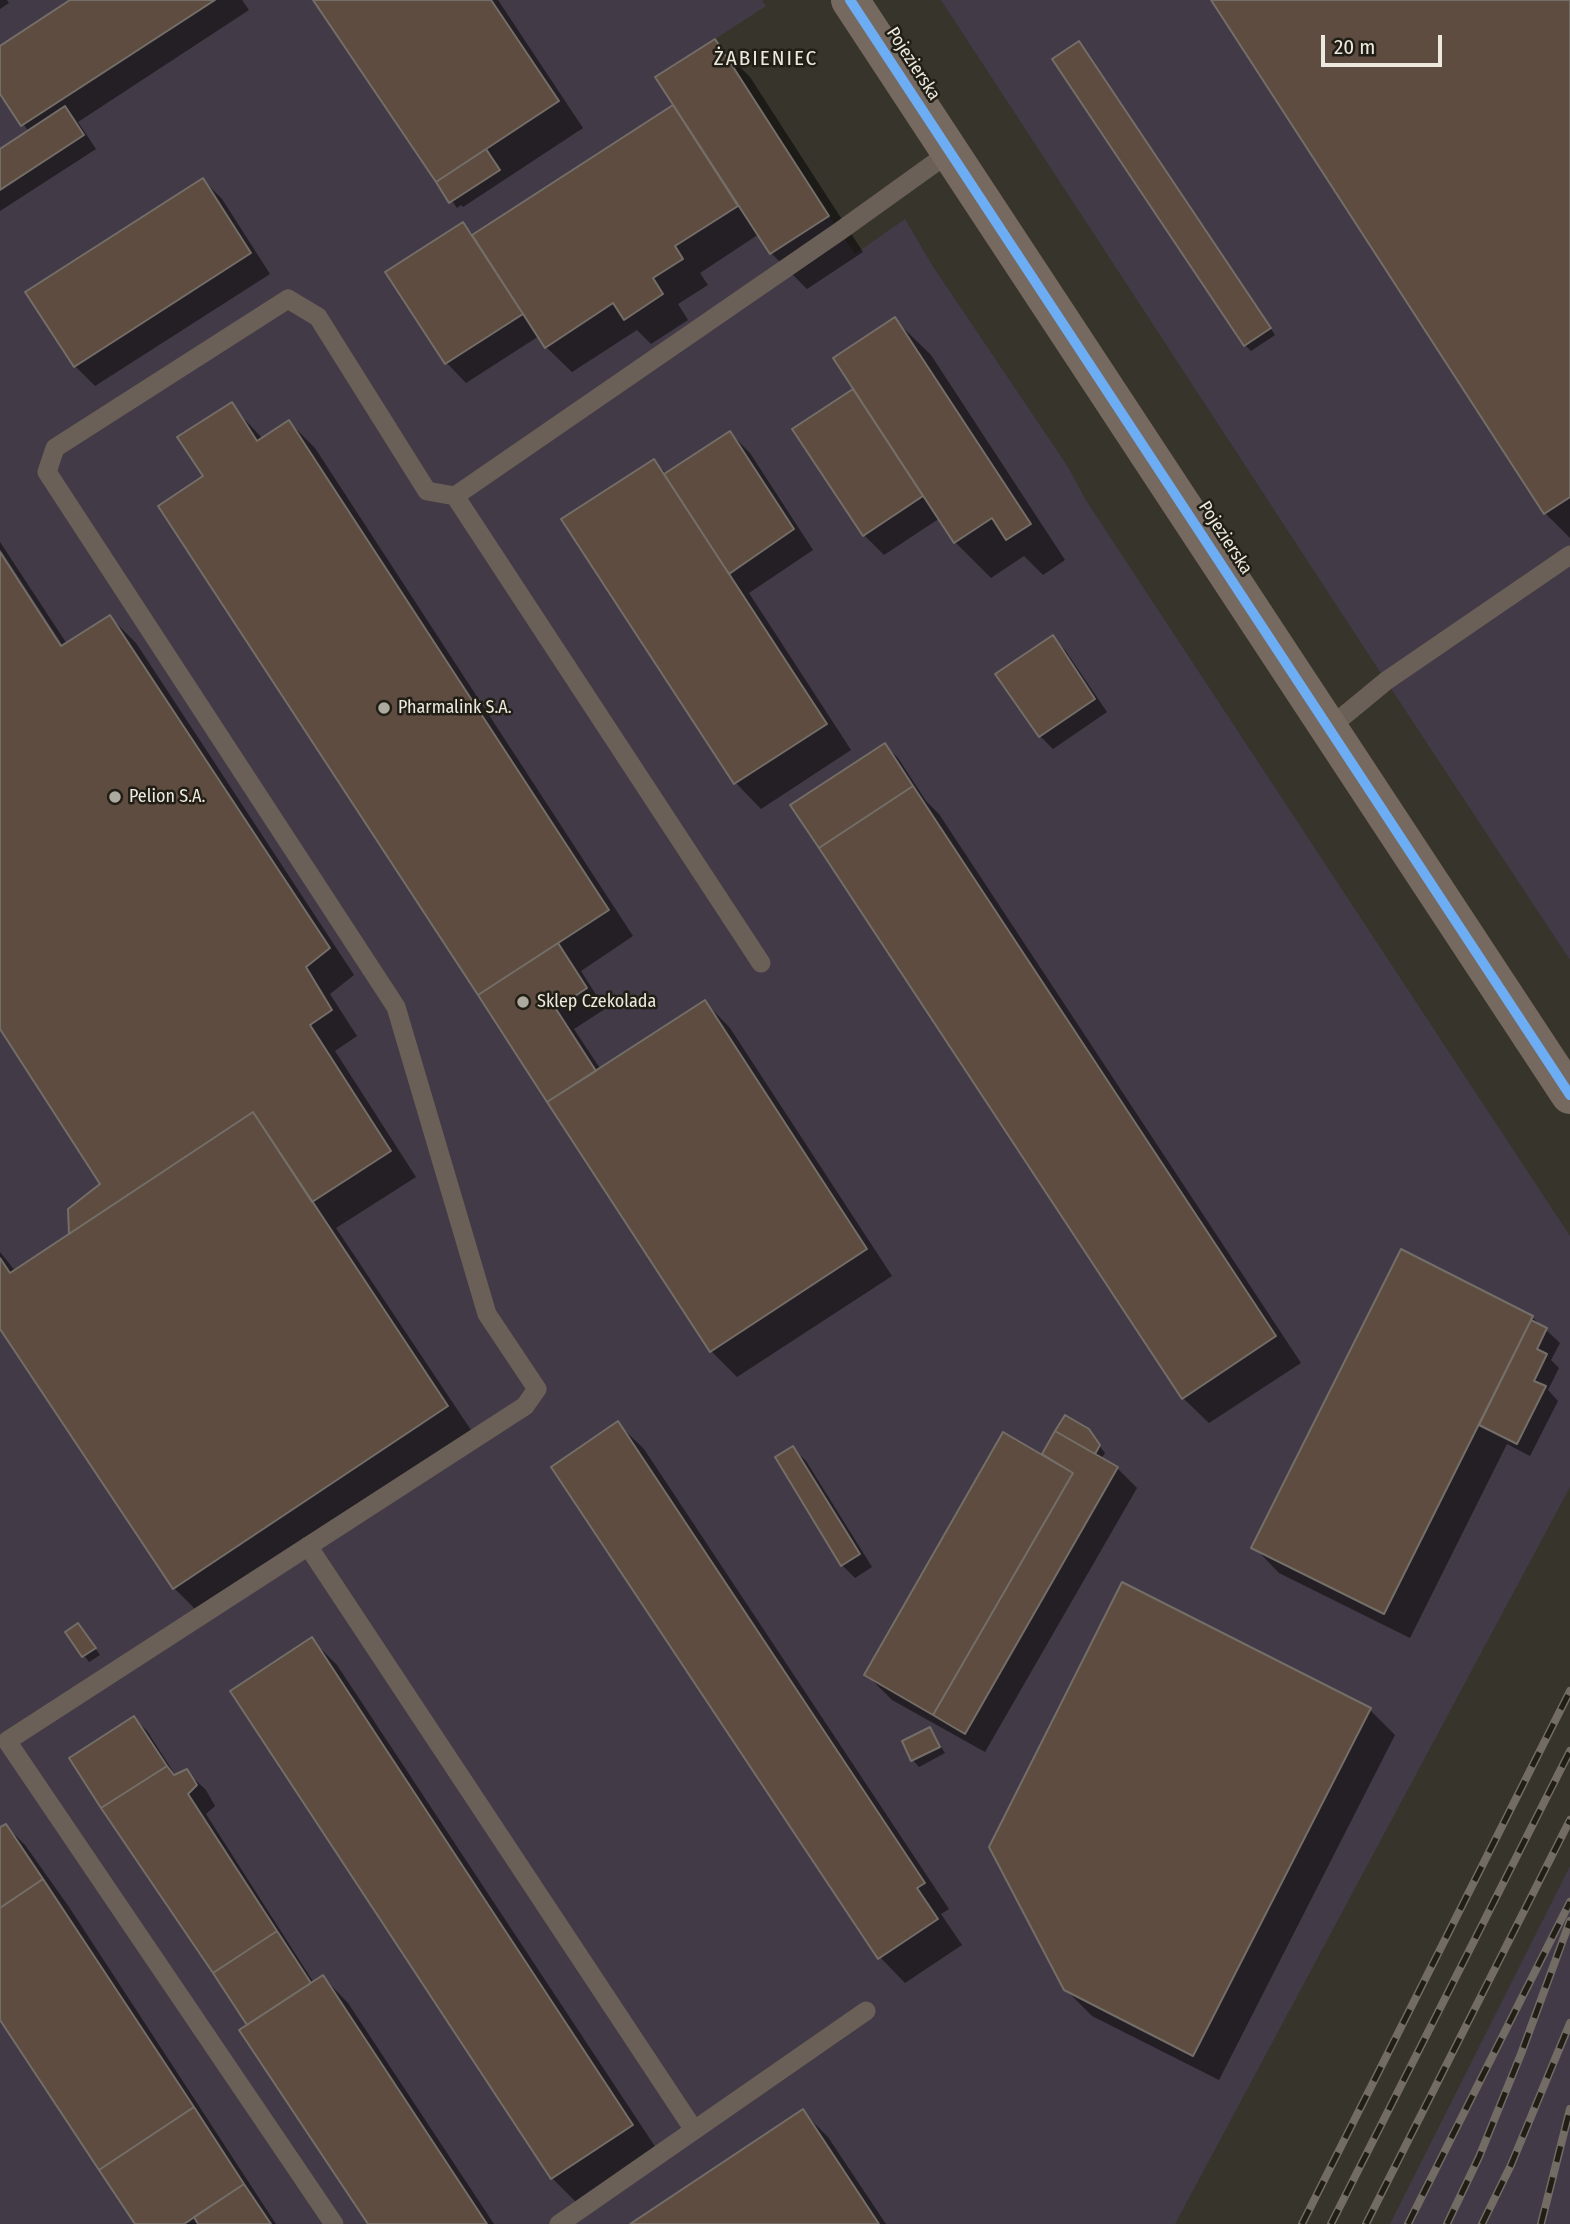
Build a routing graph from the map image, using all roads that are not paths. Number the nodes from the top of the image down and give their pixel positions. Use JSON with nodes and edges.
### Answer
{"nodes":[{"id":1,"x":850,"y":0,"type":"edge"},
{"id":2,"x":950,"y":152,"type":"junction"},
{"id":3,"x":455,"y":496,"type":"junction"},
{"id":4,"x":1570,"y":555,"type":"edge"},
{"id":5,"x":1329,"y":728,"type":"junction"},
{"id":6,"x":761,"y":963,"type":"dead end"},
{"id":7,"x":1570,"y":1095,"type":"edge"},
{"id":8,"x":307,"y":1546,"type":"junction"},
{"id":9,"x":2,"y":1739,"type":"edge"},
{"id":10,"x":866,"y":2011,"type":"dead end"},
{"id":11,"x":694,"y":2130,"type":"junction"},
{"id":12,"x":334,"y":2224,"type":"edge"},
{"id":13,"x":559,"y":2224,"type":"edge"}],
"edges":[{"from":1,"to":2,"type":"street","name":"Pojezierska"},
{"from":2,"to":3,"type":"lane"},
{"from":2,"to":5,"type":"street","name":"Pojezierska"},
{"from":3,"to":6,"type":"lane"},
{"from":3,"to":8,"type":"lane"},
{"from":4,"to":5,"type":"lane"},
{"from":5,"to":7,"type":"street","name":"Pojezierska"},
{"from":8,"to":9,"type":"lane"},
{"from":8,"to":11,"type":"lane"},
{"from":9,"to":12,"type":"lane"},
{"from":10,"to":11,"type":"lane"},
{"from":11,"to":13,"type":"lane"}]}
